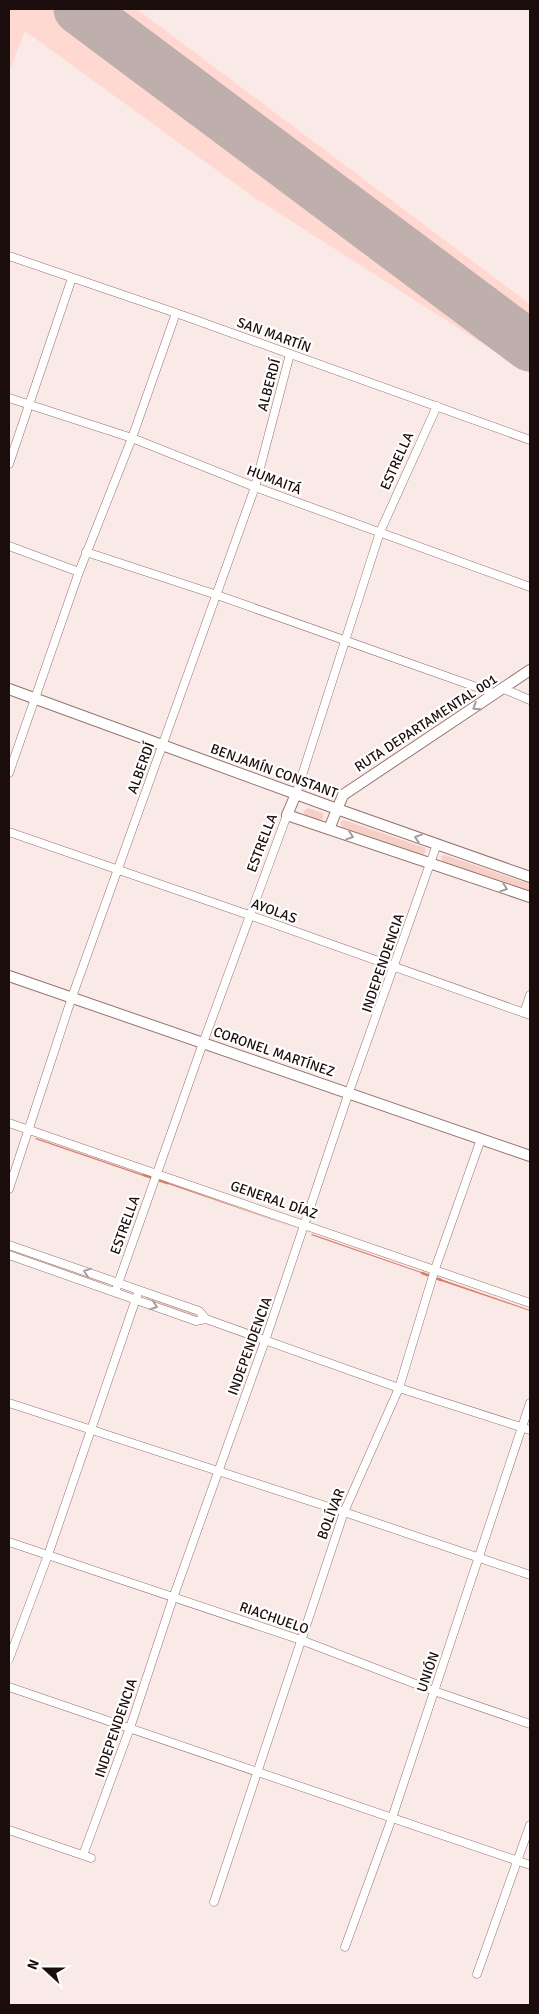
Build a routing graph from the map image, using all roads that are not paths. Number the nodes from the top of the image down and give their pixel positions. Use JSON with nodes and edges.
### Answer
{"nodes":[{"id":1,"x":9,"y":256,"type":"edge"},
{"id":2,"x":72,"y":278,"type":"junction"},
{"id":3,"x":176,"y":313,"type":"junction"},
{"id":4,"x":290,"y":354,"type":"junction"},
{"id":5,"x":9,"y":398,"type":"edge"},
{"id":6,"x":30,"y":406,"type":"junction"},
{"id":7,"x":437,"y":406,"type":"junction"},
{"id":8,"x":132,"y":438,"type":"junction"},
{"id":9,"x":530,"y":440,"type":"edge"},
{"id":10,"x":9,"y":464,"type":"edge"},
{"id":11,"x":255,"y":487,"type":"junction"},
{"id":12,"x":380,"y":532,"type":"junction"},
{"id":13,"x":9,"y":546,"type":"edge"},
{"id":14,"x":86,"y":552,"type":"junction"},
{"id":15,"x":79,"y":572,"type":"junction"},
{"id":16,"x":530,"y":587,"type":"edge"},
{"id":17,"x":217,"y":595,"type":"junction"},
{"id":18,"x":344,"y":640,"type":"junction"},
{"id":19,"x":530,"y":670,"type":"edge"},
{"id":20,"x":9,"y":689,"type":"edge"},
{"id":21,"x":500,"y":691,"type":"junction"},
{"id":22,"x":34,"y":698,"type":"junction"},
{"id":23,"x":530,"y":700,"type":"edge"},
{"id":24,"x":163,"y":744,"type":"junction"},
{"id":25,"x":9,"y":773,"type":"edge"},
{"id":26,"x":296,"y":794,"type":"junction"},
{"id":27,"x":337,"y":809,"type":"junction"},
{"id":28,"x":287,"y":815,"type":"junction"},
{"id":29,"x":329,"y":829,"type":"junction"},
{"id":30,"x":9,"y":832,"type":"edge"},
{"id":31,"x":437,"y":844,"type":"junction"},
{"id":32,"x":430,"y":864,"type":"junction"},
{"id":33,"x":118,"y":870,"type":"junction"},
{"id":34,"x":530,"y":877,"type":"edge"},
{"id":35,"x":530,"y":897,"type":"edge"},
{"id":36,"x":250,"y":915,"type":"junction"},
{"id":37,"x":395,"y":968,"type":"junction"},
{"id":38,"x":9,"y":976,"type":"edge"},
{"id":39,"x":530,"y":995,"type":"edge"},
{"id":40,"x":72,"y":997,"type":"junction"},
{"id":41,"x":527,"y":1014,"type":"edge"},
{"id":42,"x":203,"y":1043,"type":"junction"},
{"id":43,"x":349,"y":1092,"type":"junction"},
{"id":44,"x":9,"y":1123,"type":"edge"},
{"id":45,"x":28,"y":1130,"type":"junction"},
{"id":46,"x":481,"y":1139,"type":"junction"},
{"id":47,"x":530,"y":1156,"type":"edge"},
{"id":48,"x":157,"y":1178,"type":"junction"},
{"id":49,"x":9,"y":1189,"type":"edge"},
{"id":50,"x":304,"y":1229,"type":"junction"},
{"id":51,"x":9,"y":1244,"type":"edge"},
{"id":52,"x":9,"y":1255,"type":"edge"},
{"id":53,"x":433,"y":1274,"type":"junction"},
{"id":54,"x":118,"y":1283,"type":"junction"},
{"id":55,"x":139,"y":1290,"type":"junction"},
{"id":56,"x":115,"y":1292,"type":"junction"},
{"id":57,"x":136,"y":1300,"type":"junction"},
{"id":58,"x":530,"y":1303,"type":"edge"},
{"id":59,"x":206,"y":1319,"type":"junction"},
{"id":60,"x":265,"y":1341,"type":"junction"},
{"id":61,"x":399,"y":1388,"type":"junction"},
{"id":62,"x":9,"y":1403,"type":"edge"},
{"id":63,"x":530,"y":1403,"type":"edge"},
{"id":64,"x":522,"y":1428,"type":"junction"},
{"id":65,"x":91,"y":1430,"type":"junction"},
{"id":66,"x":530,"y":1430,"type":"edge"},
{"id":67,"x":219,"y":1471,"type":"junction"},
{"id":68,"x":344,"y":1512,"type":"junction"},
{"id":69,"x":9,"y":1542,"type":"edge"},
{"id":70,"x":48,"y":1555,"type":"junction"},
{"id":71,"x":479,"y":1558,"type":"junction"},
{"id":72,"x":530,"y":1576,"type":"edge"},
{"id":73,"x":174,"y":1598,"type":"junction"},
{"id":74,"x":301,"y":1640,"type":"junction"},
{"id":75,"x":9,"y":1659,"type":"edge"},
{"id":76,"x":9,"y":1687,"type":"edge"},
{"id":77,"x":434,"y":1691,"type":"junction"},
{"id":78,"x":530,"y":1724,"type":"edge"},
{"id":79,"x":130,"y":1728,"type":"junction"},
{"id":80,"x":258,"y":1772,"type":"junction"},
{"id":81,"x":392,"y":1818,"type":"junction"},
{"id":82,"x":530,"y":1825,"type":"edge"},
{"id":83,"x":9,"y":1830,"type":"edge"},
{"id":84,"x":517,"y":1860,"type":"junction"},
{"id":85,"x":530,"y":1865,"type":"edge"},
{"id":86,"x":214,"y":1902,"type":"dead end"},
{"id":87,"x":345,"y":1947,"type":"dead end"},
{"id":88,"x":477,"y":1974,"type":"dead end"}],
"edges":[{"from":1,"to":2,"type":"street","name":"SAN MARTÍN"},
{"from":2,"to":3,"type":"street","name":"SAN MARTÍN"},
{"from":2,"to":6,"type":"street"},
{"from":3,"to":4,"type":"street","name":"SAN MARTÍN"},
{"from":3,"to":8,"type":"street"},
{"from":4,"to":7,"type":"street","name":"SAN MARTÍN"},
{"from":4,"to":11,"type":"street","name":"ALBERDÍ"},
{"from":5,"to":6,"type":"street","name":"HUMAITÁ"},
{"from":6,"to":8,"type":"street","name":"HUMAITÁ"},
{"from":6,"to":10,"type":"street"},
{"from":7,"to":9,"type":"street","name":"SAN MARTÍN"},
{"from":7,"to":12,"type":"street","name":"ESTRELLA"},
{"from":8,"to":11,"type":"street","name":"HUMAITÁ"},
{"from":8,"to":14,"type":"street"},
{"from":11,"to":12,"type":"street","name":"HUMAITÁ"},
{"from":11,"to":17,"type":"street","name":"ALBERDÍ"},
{"from":12,"to":16,"type":"street","name":"HUMAITÁ"},
{"from":12,"to":18,"type":"street","name":"ESTRELLA"},
{"from":13,"to":15,"type":"street"},
{"from":14,"to":15,"type":"street"},
{"from":14,"to":17,"type":"street"},
{"from":15,"to":22,"type":"street"},
{"from":17,"to":18,"type":"street"},
{"from":17,"to":24,"type":"street","name":"ALBERDÍ"},
{"from":18,"to":21,"type":"street"},
{"from":18,"to":26,"type":"street","name":"ESTRELLA"},
{"from":19,"to":21,"type":"street","name":"RUTA DEPARTAMENTAL 001"},
{"from":20,"to":22,"type":"street","name":"BENJAMÍN CONSTANT"},
{"from":21,"to":23,"type":"street"},
{"from":21,"to":27,"type":"street","name":"RUTA DEPARTAMENTAL 001","one_way":true},
{"from":22,"to":24,"type":"street","name":"BENJAMÍN CONSTANT"},
{"from":22,"to":25,"type":"street"},
{"from":24,"to":26,"type":"street","name":"BENJAMÍN CONSTANT"},
{"from":24,"to":33,"type":"street","name":"ALBERDÍ"},
{"from":26,"to":27,"type":"street","name":"BENJAMÍN CONSTANT"},
{"from":26,"to":28,"type":"street","name":"ESTRELLA"},
{"from":27,"to":29,"type":"street","name":"RUTA DEPARTAMENTAL 001"},
{"from":31,"to":27,"type":"street","name":"BENJAMÍN CONSTANT","one_way":true},
{"from":28,"to":29,"type":"street"},
{"from":28,"to":36,"type":"street","name":"ESTRELLA"},
{"from":29,"to":32,"type":"street","one_way":true},
{"from":30,"to":33,"type":"street","name":"AYOLAS"},
{"from":31,"to":32,"type":"street","name":"INDEPENDENCIA"},
{"from":31,"to":34,"type":"street","name":"BENJAMÍN CONSTANT"},
{"from":32,"to":35,"type":"street","one_way":true},
{"from":32,"to":37,"type":"street","name":"INDEPENDENCIA"},
{"from":33,"to":36,"type":"street","name":"AYOLAS"},
{"from":33,"to":40,"type":"street","name":"ALBERDÍ"},
{"from":36,"to":37,"type":"street","name":"AYOLAS"},
{"from":36,"to":42,"type":"street","name":"ESTRELLA"},
{"from":37,"to":41,"type":"street","name":"AYOLAS"},
{"from":37,"to":43,"type":"street","name":"INDEPENDENCIA"},
{"from":38,"to":40,"type":"street","name":"CORONEL MARTÍNEZ"},
{"from":39,"to":41,"type":"street"},
{"from":40,"to":42,"type":"street","name":"CORONEL MARTÍNEZ"},
{"from":40,"to":45,"type":"street","name":"ALBERDÍ"},
{"from":42,"to":43,"type":"street","name":"CORONEL MARTÍNEZ"},
{"from":42,"to":48,"type":"street","name":"ESTRELLA"},
{"from":43,"to":46,"type":"street","name":"CORONEL MARTÍNEZ"},
{"from":43,"to":50,"type":"street","name":"INDEPENDENCIA"},
{"from":44,"to":45,"type":"street","name":"GENERAL DÍAZ"},
{"from":45,"to":48,"type":"street","name":"GENERAL DÍAZ"},
{"from":45,"to":49,"type":"street","name":"ALBERDÍ"},
{"from":46,"to":47,"type":"street","name":"CORONEL MARTÍNEZ"},
{"from":46,"to":53,"type":"street","name":"BOLÍVAR"},
{"from":48,"to":50,"type":"street","name":"GENERAL DÍAZ"},
{"from":48,"to":54,"type":"street","name":"ESTRELLA"},
{"from":50,"to":53,"type":"street","name":"GENERAL DÍAZ"},
{"from":50,"to":60,"type":"street","name":"INDEPENDENCIA"},
{"from":54,"to":51,"type":"street","one_way":true},
{"from":52,"to":56,"type":"street"},
{"from":53,"to":58,"type":"street","name":"GENERAL DÍAZ"},
{"from":53,"to":61,"type":"street","name":"BOLÍVAR"},
{"from":54,"to":55,"type":"street"},
{"from":54,"to":56,"type":"street","name":"ESTRELLA"},
{"from":55,"to":57,"type":"street"},
{"from":55,"to":59,"type":"street"},
{"from":56,"to":57,"type":"street"},
{"from":57,"to":59,"type":"street","one_way":true},
{"from":57,"to":65,"type":"street"},
{"from":59,"to":60,"type":"street"},
{"from":60,"to":61,"type":"street"},
{"from":60,"to":67,"type":"street","name":"INDEPENDENCIA"},
{"from":61,"to":64,"type":"street"},
{"from":61,"to":68,"type":"street","name":"BOLÍVAR"},
{"from":62,"to":65,"type":"street"},
{"from":63,"to":64,"type":"street","name":"UNIÓN"},
{"from":64,"to":66,"type":"street"},
{"from":64,"to":71,"type":"street","name":"UNIÓN"},
{"from":65,"to":67,"type":"street"},
{"from":65,"to":70,"type":"street"},
{"from":67,"to":68,"type":"street"},
{"from":67,"to":73,"type":"street","name":"INDEPENDENCIA"},
{"from":68,"to":71,"type":"street"},
{"from":68,"to":74,"type":"street","name":"BOLÍVAR"},
{"from":69,"to":70,"type":"street","name":"RIACHUELO"},
{"from":70,"to":73,"type":"street","name":"RIACHUELO"},
{"from":70,"to":75,"type":"street"},
{"from":71,"to":72,"type":"street"},
{"from":71,"to":77,"type":"street","name":"UNIÓN"},
{"from":73,"to":74,"type":"street","name":"RIACHUELO"},
{"from":73,"to":79,"type":"street","name":"INDEPENDENCIA"},
{"from":74,"to":77,"type":"street","name":"RIACHUELO"},
{"from":74,"to":80,"type":"street","name":"BOLÍVAR"},
{"from":76,"to":79,"type":"street"},
{"from":77,"to":78,"type":"street","name":"RIACHUELO"},
{"from":77,"to":81,"type":"street","name":"UNIÓN"},
{"from":79,"to":80,"type":"street"},
{"from":79,"to":83,"type":"street","name":"INDEPENDENCIA"},
{"from":80,"to":81,"type":"street"},
{"from":80,"to":86,"type":"street","name":"BOLÍVAR"},
{"from":81,"to":84,"type":"street"},
{"from":81,"to":87,"type":"street","name":"UNIÓN"},
{"from":82,"to":84,"type":"street"},
{"from":84,"to":85,"type":"street"},
{"from":84,"to":88,"type":"street"}]}
